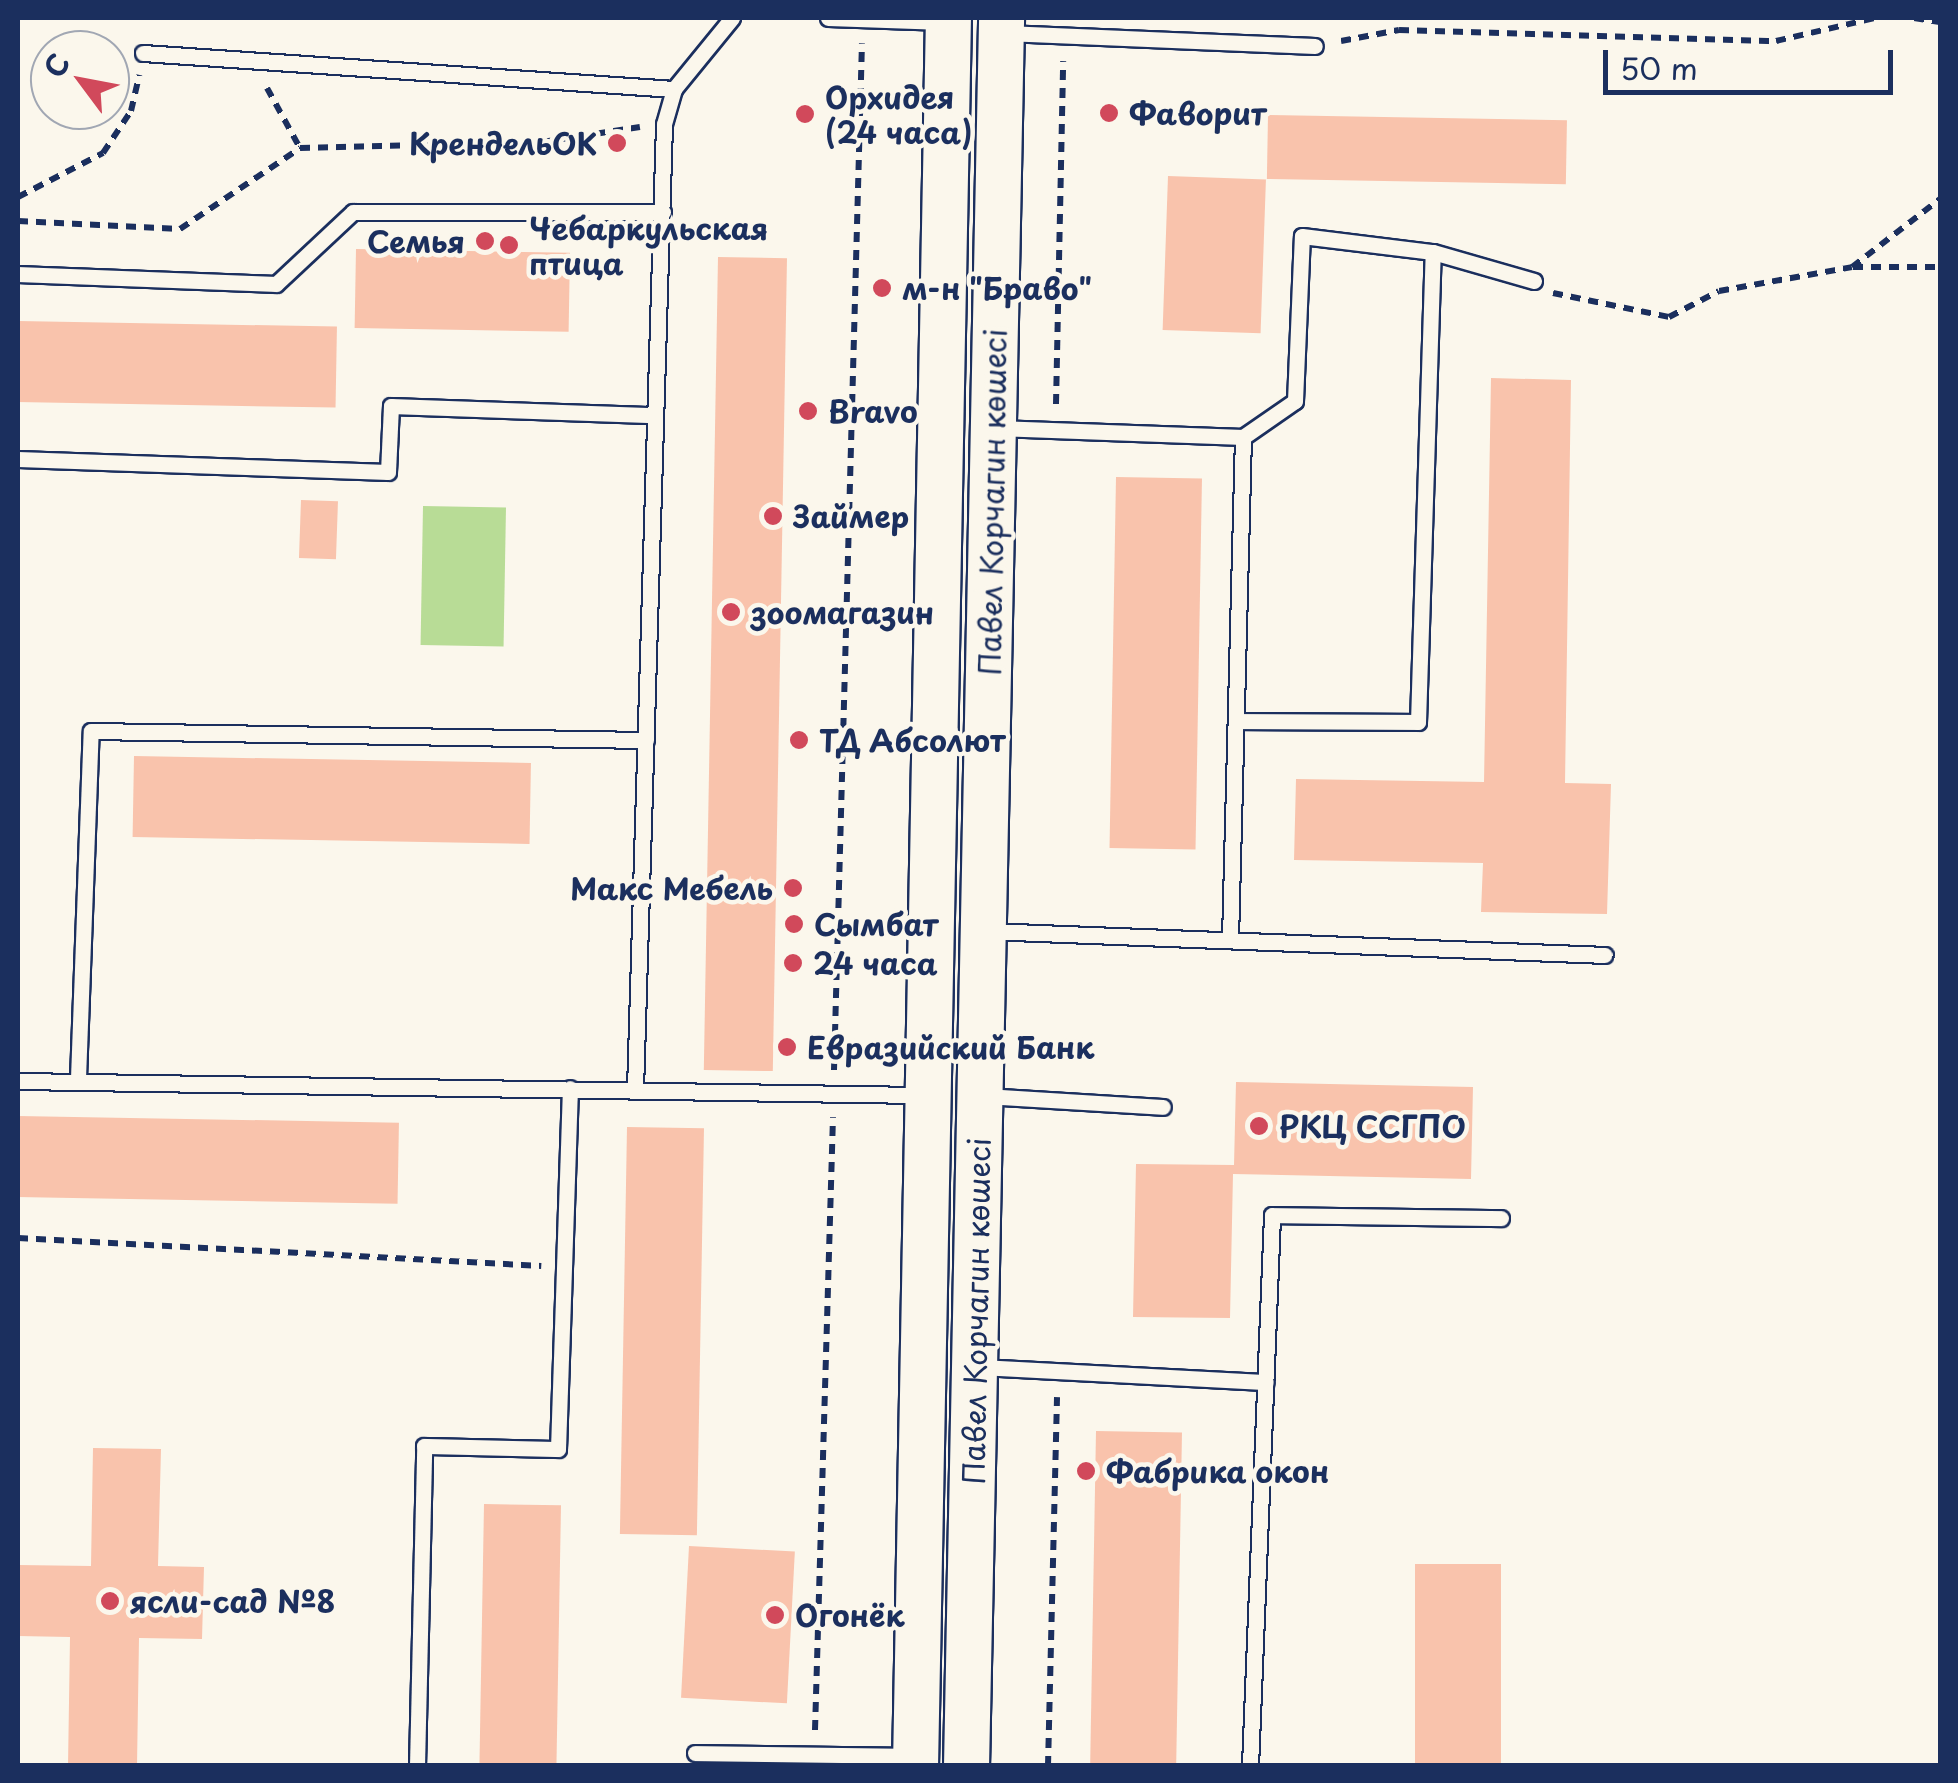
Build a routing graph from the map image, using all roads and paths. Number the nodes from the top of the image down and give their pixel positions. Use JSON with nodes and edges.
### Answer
{"nodes":[{"id":1,"x":732,"y":18,"type":"edge"},
{"id":2,"x":828,"y":18,"type":"edge"},
{"id":3,"x":1875,"y":18,"type":"edge"},
{"id":4,"x":1914,"y":18,"type":"edge"},
{"id":5,"x":863,"y":20,"type":"edge"},
{"id":6,"x":948,"y":20,"type":"edge"},
{"id":7,"x":1940,"y":22,"type":"edge"},
{"id":8,"x":1001,"y":25,"type":"edge"},
{"id":9,"x":1064,"y":39,"type":"junction"},
{"id":10,"x":1315,"y":46,"type":"joint"},
{"id":11,"x":144,"y":53,"type":"joint"},
{"id":12,"x":252,"y":60,"type":"junction"},
{"id":13,"x":674,"y":89,"type":"junction"},
{"id":14,"x":664,"y":124,"type":"junction"},
{"id":15,"x":300,"y":148,"type":"junction"},
{"id":16,"x":18,"y":197,"type":"edge"},
{"id":17,"x":1940,"y":198,"type":"edge"},
{"id":18,"x":663,"y":212,"type":"junction"},
{"id":19,"x":18,"y":221,"type":"edge"},
{"id":20,"x":1434,"y":252,"type":"junction"},
{"id":21,"x":1940,"y":267,"type":"edge"},
{"id":22,"x":1852,"y":268,"type":"junction"},
{"id":23,"x":18,"y":274,"type":"edge"},
{"id":24,"x":1534,"y":280,"type":"joint"},
{"id":25,"x":654,"y":415,"type":"junction"},
{"id":26,"x":940,"y":428,"type":"junction"},
{"id":27,"x":993,"y":428,"type":"junction"},
{"id":28,"x":1056,"y":430,"type":"junction"},
{"id":29,"x":1243,"y":437,"type":"junction"},
{"id":30,"x":18,"y":459,"type":"edge"},
{"id":31,"x":1236,"y":721,"type":"junction"},
{"id":32,"x":646,"y":740,"type":"junction"},
{"id":33,"x":983,"y":930,"type":"junction"},
{"id":34,"x":1230,"y":939,"type":"junction"},
{"id":35,"x":1605,"y":955,"type":"dead end"},
{"id":36,"x":78,"y":1078,"type":"junction"},
{"id":37,"x":18,"y":1081,"type":"edge"},
{"id":38,"x":570,"y":1088,"type":"junction"},
{"id":39,"x":635,"y":1090,"type":"junction"},
{"id":40,"x":833,"y":1094,"type":"junction"},
{"id":41,"x":927,"y":1096,"type":"junction"},
{"id":42,"x":980,"y":1096,"type":"junction"},
{"id":43,"x":1163,"y":1107,"type":"dead end"},
{"id":44,"x":1502,"y":1218,"type":"dead end"},
{"id":45,"x":18,"y":1238,"type":"edge"},
{"id":46,"x":564,"y":1267,"type":"junction"},
{"id":47,"x":974,"y":1366,"type":"junction"},
{"id":48,"x":1058,"y":1371,"type":"junction"},
{"id":49,"x":1266,"y":1382,"type":"junction"},
{"id":50,"x":921,"y":1415,"type":"junction"},
{"id":51,"x":974,"y":1415,"type":"junction"},
{"id":52,"x":695,"y":1753,"type":"dead end"},
{"id":53,"x":817,"y":1755,"type":"junction"},
{"id":54,"x":915,"y":1761,"type":"edge"},
{"id":55,"x":417,"y":1766,"type":"edge"},
{"id":56,"x":966,"y":1766,"type":"edge"},
{"id":57,"x":1048,"y":1766,"type":"edge"},
{"id":58,"x":1250,"y":1766,"type":"edge"}],
"edges":[{"from":1,"to":13,"type":"lane"},
{"from":2,"to":5,"type":"lane"},
{"from":3,"to":10,"type":"path"},
{"from":4,"to":7,"type":"path"},
{"from":5,"to":6,"type":"lane"},
{"from":5,"to":40,"type":"path"},
{"from":6,"to":26,"type":"street","name":"Павел Корчагин көшесі"},
{"from":8,"to":9,"type":"lane"},
{"from":8,"to":27,"type":"street","name":"Павел Корчагин көшесі"},
{"from":9,"to":10,"type":"lane"},
{"from":9,"to":28,"type":"path"},
{"from":11,"to":12,"type":"lane"},
{"from":11,"to":16,"type":"path"},
{"from":12,"to":13,"type":"lane"},
{"from":12,"to":15,"type":"path"},
{"from":13,"to":14,"type":"lane"},
{"from":14,"to":15,"type":"path"},
{"from":14,"to":18,"type":"lane"},
{"from":15,"to":19,"type":"path"},
{"from":17,"to":22,"type":"path"},
{"from":18,"to":23,"type":"lane"},
{"from":18,"to":25,"type":"lane"},
{"from":20,"to":24,"type":"lane"},
{"from":20,"to":29,"type":"lane"},
{"from":20,"to":31,"type":"lane"},
{"from":21,"to":22,"type":"path"},
{"from":22,"to":24,"type":"path"},
{"from":25,"to":30,"type":"lane"},
{"from":25,"to":32,"type":"lane"},
{"from":26,"to":27,"type":"street"},
{"from":26,"to":41,"type":"street","name":"Павел Корчагин көшесі"},
{"from":27,"to":28,"type":"lane"},
{"from":27,"to":33,"type":"street","name":"Павел Корчагин көшесі"},
{"from":28,"to":29,"type":"lane"},
{"from":29,"to":31,"type":"lane"},
{"from":31,"to":34,"type":"lane"},
{"from":32,"to":36,"type":"lane"},
{"from":32,"to":39,"type":"lane"},
{"from":33,"to":34,"type":"lane"},
{"from":33,"to":42,"type":"street","name":"Павел Корчагин көшесі"},
{"from":34,"to":35,"type":"lane"},
{"from":36,"to":37,"type":"lane"},
{"from":36,"to":38,"type":"lane"},
{"from":38,"to":39,"type":"lane"},
{"from":38,"to":46,"type":"lane"},
{"from":39,"to":40,"type":"lane"},
{"from":40,"to":41,"type":"lane"},
{"from":40,"to":53,"type":"path"},
{"from":41,"to":50,"type":"street","name":"Павел Корчагин көшесі"},
{"from":42,"to":43,"type":"lane"},
{"from":42,"to":47,"type":"street","name":"Павел Корчагин көшесі"},
{"from":44,"to":49,"type":"lane"},
{"from":45,"to":46,"type":"path"},
{"from":46,"to":55,"type":"lane"},
{"from":47,"to":48,"type":"lane"},
{"from":47,"to":51,"type":"street","name":"Павел Корчагин көшесі"},
{"from":48,"to":49,"type":"lane"},
{"from":48,"to":57,"type":"path"},
{"from":49,"to":58,"type":"lane"},
{"from":50,"to":51,"type":"street"},
{"from":50,"to":54,"type":"street","name":"Павел Корчагин көшесі"},
{"from":51,"to":56,"type":"street","name":"Павел Корчагин көшесі"},
{"from":52,"to":53,"type":"lane"},
{"from":53,"to":54,"type":"lane"}]}
